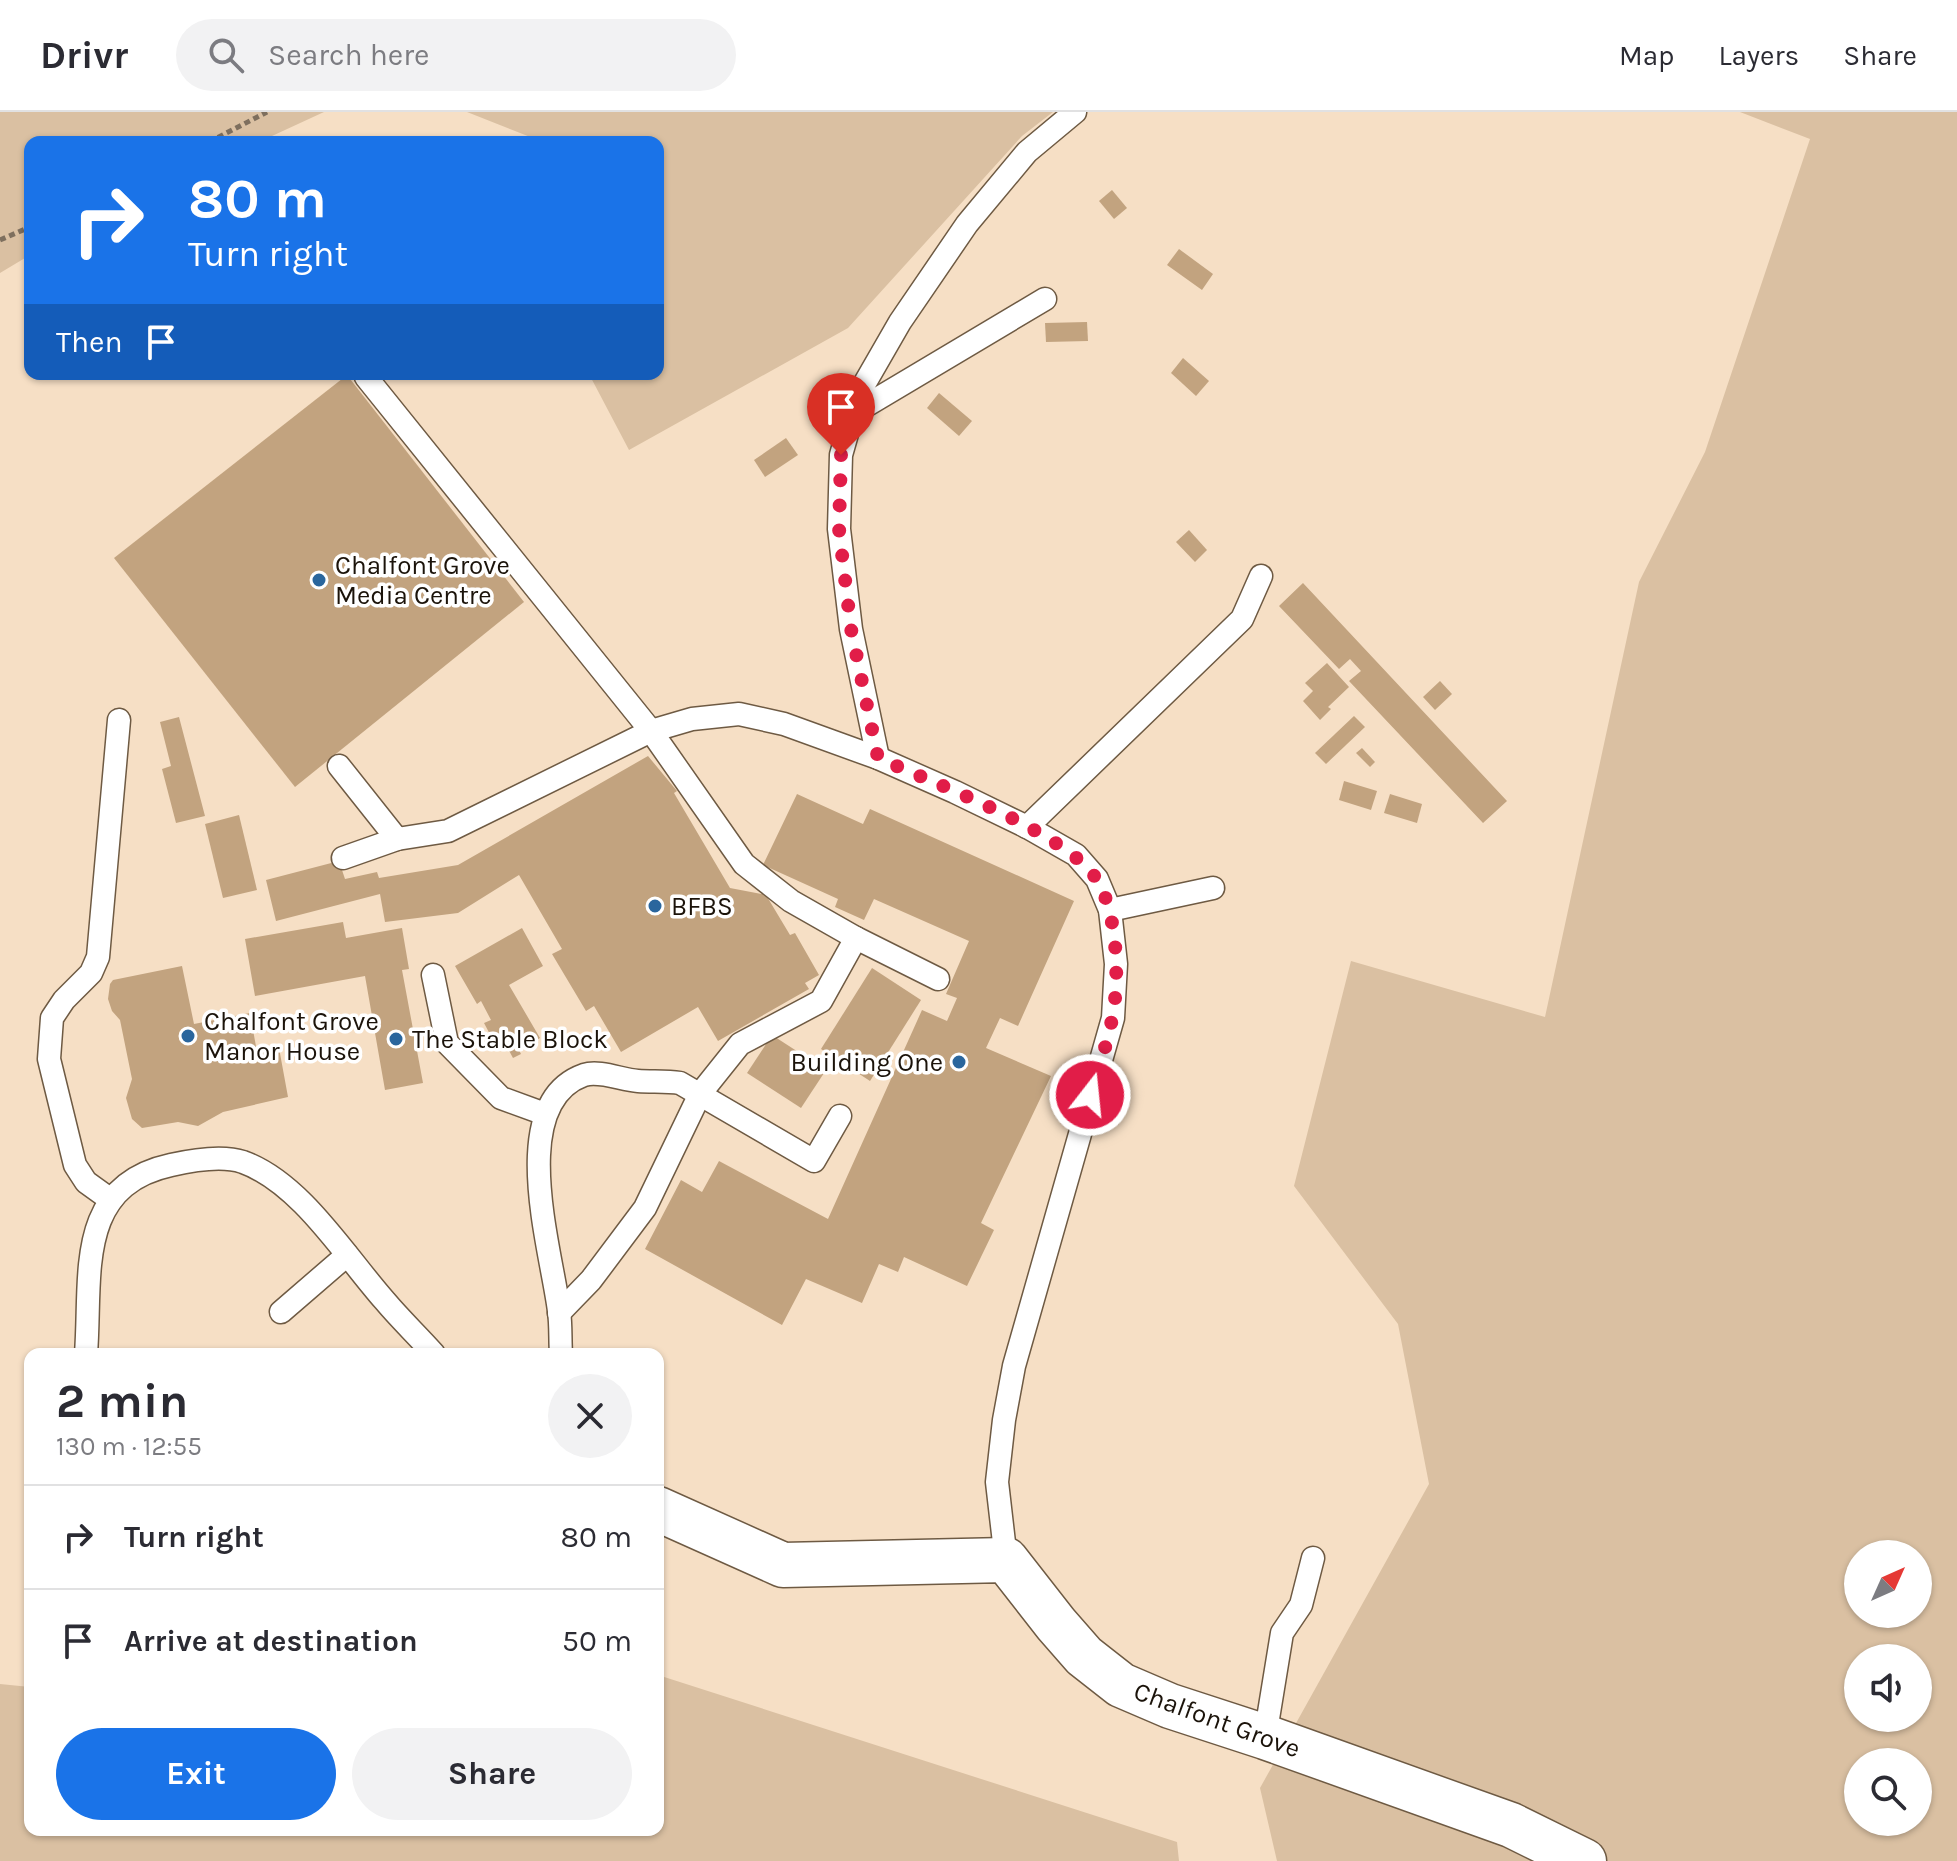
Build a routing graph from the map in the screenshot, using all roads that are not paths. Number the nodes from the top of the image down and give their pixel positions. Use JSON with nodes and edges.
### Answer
{"nodes":[{"id":1,"x":1075,"y":112,"type":"edge"},
{"id":2,"x":1045,"y":299,"type":"dead end"},
{"id":3,"x":368,"y":380,"type":"edge"},
{"id":4,"x":852,"y":414,"type":"junction"},
{"id":5,"x":1261,"y":576,"type":"dead end"},
{"id":6,"x":119,"y":720,"type":"dead end"},
{"id":7,"x":651,"y":731,"type":"junction"},
{"id":8,"x":878,"y":758,"type":"junction"},
{"id":9,"x":339,"y":766,"type":"dead end"},
{"id":10,"x":1027,"y":827,"type":"junction"},
{"id":11,"x":397,"y":839,"type":"junction"},
{"id":12,"x":343,"y":858,"type":"dead end"},
{"id":13,"x":1213,"y":888,"type":"dead end"},
{"id":14,"x":1110,"y":910,"type":"junction"},
{"id":15,"x":856,"y":938,"type":"junction"},
{"id":16,"x":433,"y":975,"type":"dead end"},
{"id":17,"x":938,"y":979,"type":"dead end"},
{"id":18,"x":700,"y":1094,"type":"junction"},
{"id":19,"x":545,"y":1114,"type":"junction"},
{"id":20,"x":840,"y":1116,"type":"dead end"},
{"id":21,"x":111,"y":1200,"type":"junction"},
{"id":22,"x":347,"y":1255,"type":"junction"},
{"id":23,"x":281,"y":1312,"type":"dead end"},
{"id":24,"x":559,"y":1313,"type":"junction"},
{"id":25,"x":86,"y":1348,"type":"edge"},
{"id":26,"x":429,"y":1348,"type":"edge"},
{"id":27,"x":561,"y":1348,"type":"edge"},
{"id":28,"x":664,"y":1512,"type":"edge"},
{"id":29,"x":1313,"y":1558,"type":"dead end"},
{"id":30,"x":1006,"y":1560,"type":"junction"},
{"id":31,"x":1265,"y":1737,"type":"junction"},
{"id":32,"x":1584,"y":1861,"type":"edge"}],
"edges":[{"from":1,"to":4,"type":"lane"},
{"from":2,"to":4,"type":"lane"},
{"from":3,"to":7,"type":"lane"},
{"from":4,"to":8,"type":"lane"},
{"from":5,"to":10,"type":"lane"},
{"from":6,"to":21,"type":"lane"},
{"from":7,"to":8,"type":"lane"},
{"from":7,"to":11,"type":"lane"},
{"from":7,"to":15,"type":"lane"},
{"from":8,"to":10,"type":"lane"},
{"from":9,"to":11,"type":"lane"},
{"from":10,"to":14,"type":"lane"},
{"from":11,"to":12,"type":"lane"},
{"from":13,"to":14,"type":"lane"},
{"from":14,"to":30,"type":"lane"},
{"from":15,"to":17,"type":"lane"},
{"from":15,"to":18,"type":"lane"},
{"from":16,"to":19,"type":"lane"},
{"from":18,"to":19,"type":"lane"},
{"from":18,"to":20,"type":"lane"},
{"from":18,"to":24,"type":"lane"},
{"from":19,"to":24,"type":"lane"},
{"from":21,"to":22,"type":"lane"},
{"from":21,"to":25,"type":"lane"},
{"from":22,"to":23,"type":"lane"},
{"from":22,"to":26,"type":"lane"},
{"from":24,"to":27,"type":"lane"},
{"from":28,"to":30,"type":"street"},
{"from":29,"to":31,"type":"lane"},
{"from":30,"to":31,"type":"street","name":"Chalfont Grove"},
{"from":31,"to":32,"type":"street","name":"Chalfont Grove"}]}
